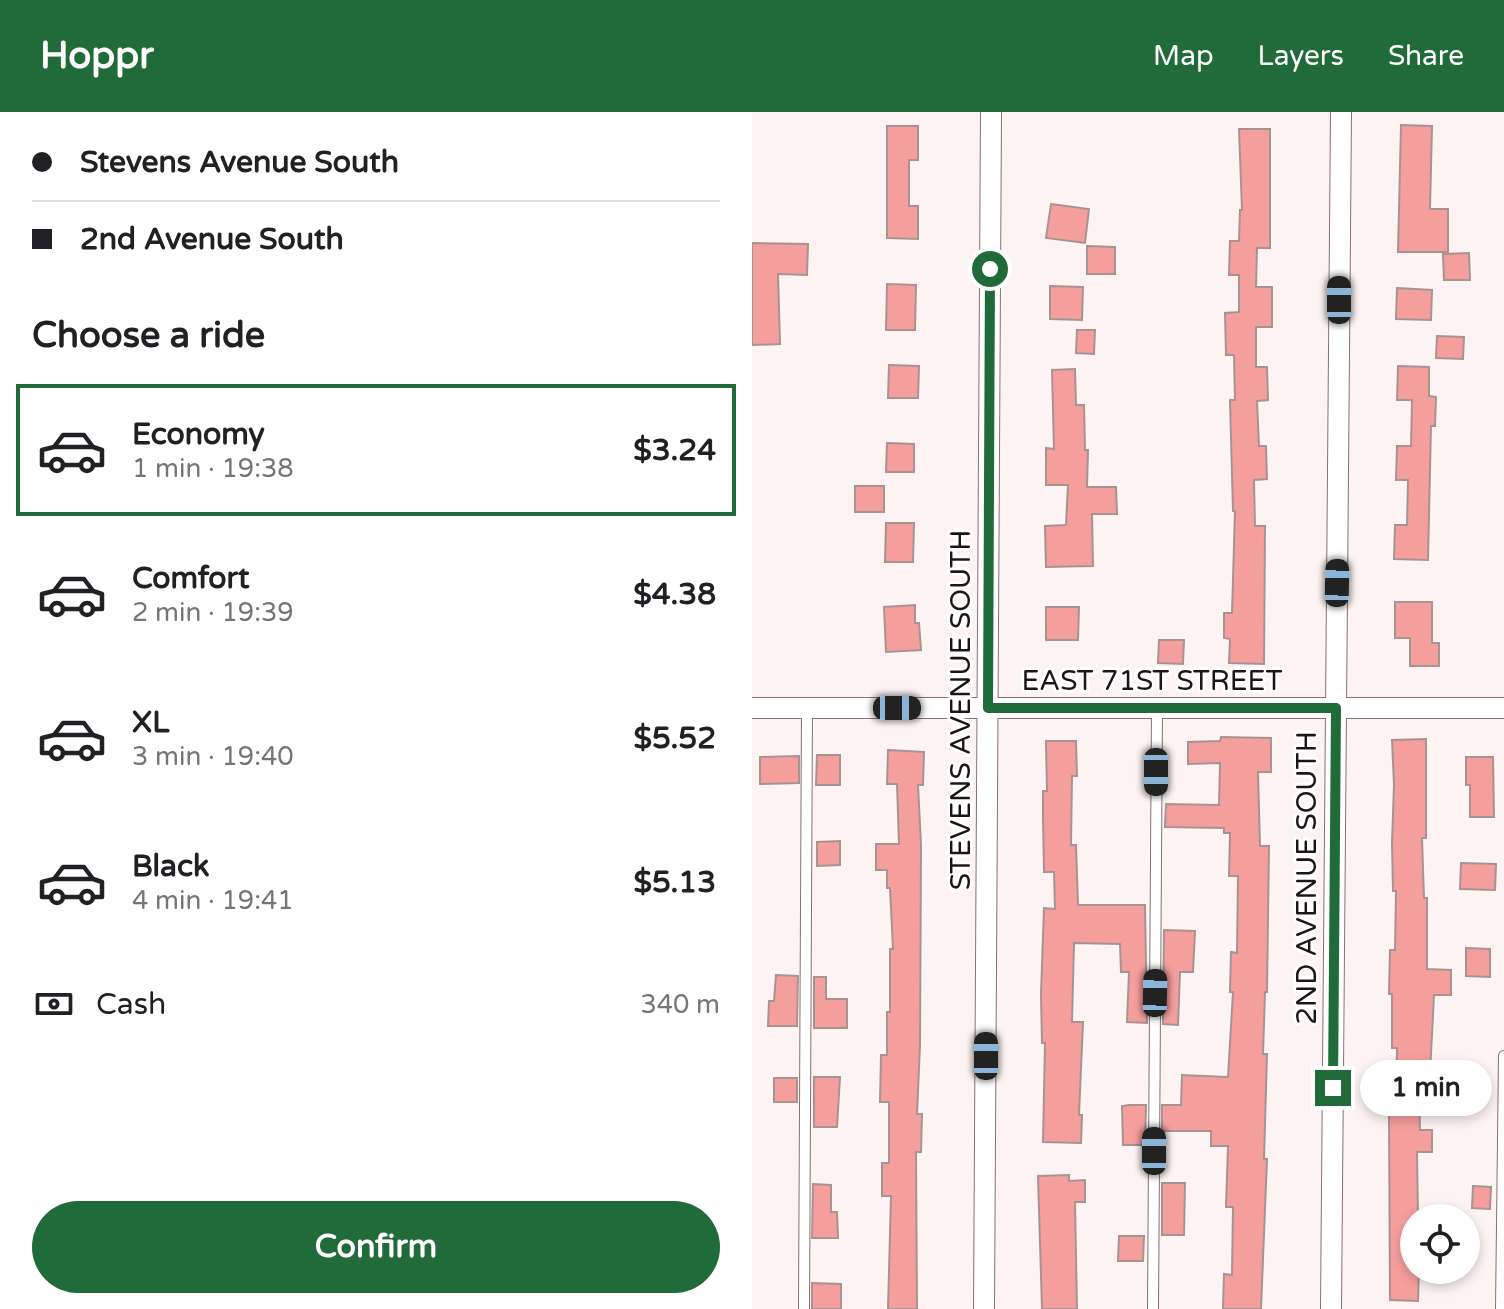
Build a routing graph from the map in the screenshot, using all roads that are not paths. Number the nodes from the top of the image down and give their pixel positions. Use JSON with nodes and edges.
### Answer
{"nodes":[{"id":1,"x":991,"y":112,"type":"edge"},
{"id":2,"x":1341,"y":112,"type":"edge"},
{"id":3,"x":752,"y":708,"type":"edge"},
{"id":4,"x":807,"y":708,"type":"junction"},
{"id":5,"x":988,"y":708,"type":"junction"},
{"id":6,"x":1157,"y":708,"type":"junction"},
{"id":7,"x":1336,"y":708,"type":"junction"},
{"id":8,"x":1504,"y":708,"type":"edge"},
{"id":9,"x":1504,"y":1056,"type":"edge"},
{"id":10,"x":804,"y":1309,"type":"edge"},
{"id":11,"x":984,"y":1309,"type":"edge"},
{"id":12,"x":1153,"y":1309,"type":"edge"},
{"id":13,"x":1331,"y":1309,"type":"edge"},
{"id":14,"x":1501,"y":1309,"type":"edge"}],
"edges":[{"from":1,"to":5,"type":"street","name":"STEVENS AVENUE SOUTH"},
{"from":2,"to":7,"type":"street","name":"2ND AVENUE SOUTH"},
{"from":3,"to":4,"type":"street","name":"EAST 71ST STREET"},
{"from":4,"to":5,"type":"street","name":"EAST 71ST STREET"},
{"from":4,"to":10,"type":"lane"},
{"from":5,"to":6,"type":"street","name":"EAST 71ST STREET"},
{"from":5,"to":11,"type":"street","name":"STEVENS AVENUE SOUTH"},
{"from":6,"to":7,"type":"street","name":"EAST 71ST STREET"},
{"from":6,"to":12,"type":"lane"},
{"from":7,"to":8,"type":"street","name":"EAST 71ST STREET"},
{"from":7,"to":13,"type":"street","name":"2ND AVENUE SOUTH"},
{"from":9,"to":14,"type":"lane"}]}
